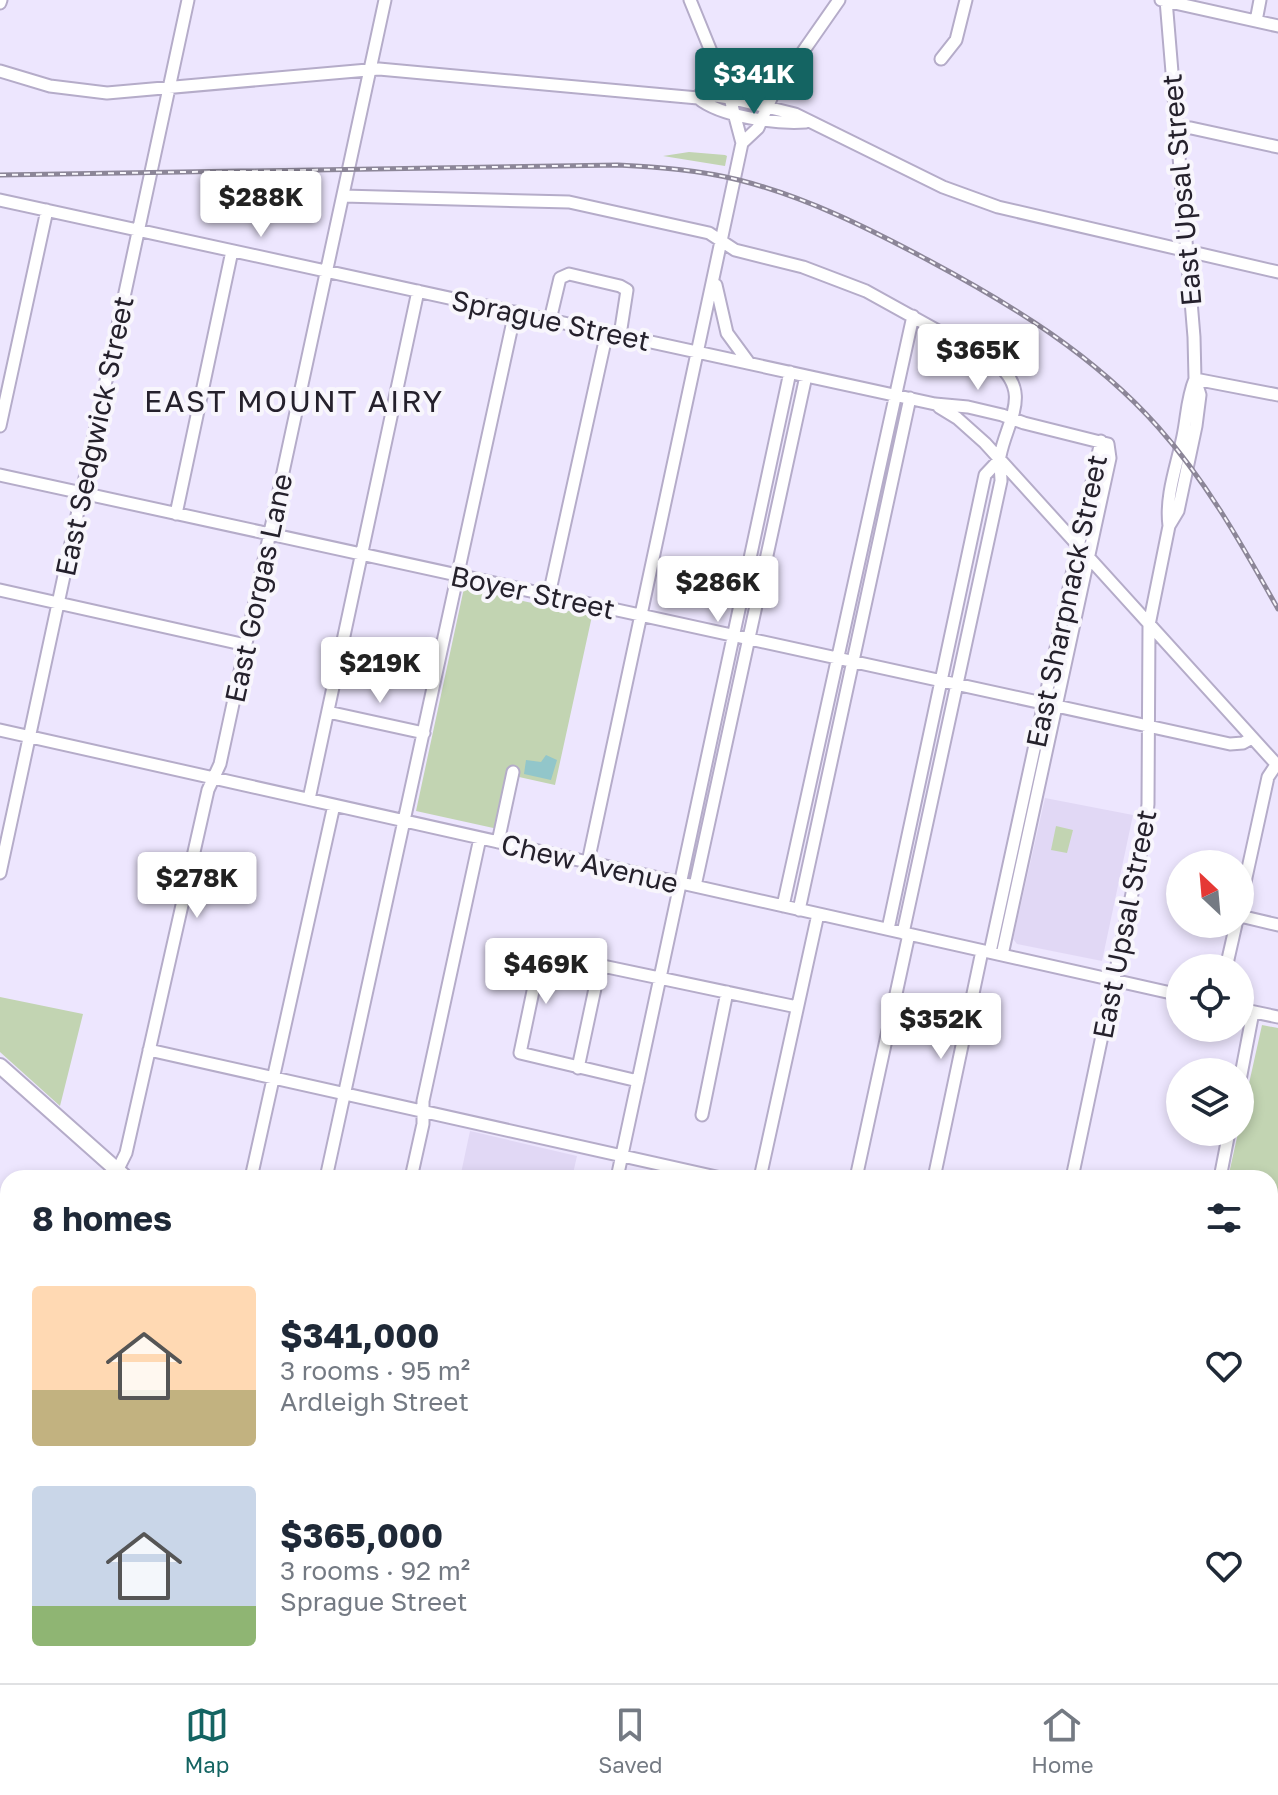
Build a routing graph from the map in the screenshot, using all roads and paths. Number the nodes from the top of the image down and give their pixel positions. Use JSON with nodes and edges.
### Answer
{"nodes":[{"id":1,"x":188,"y":0,"type":"edge"},
{"id":2,"x":385,"y":0,"type":"edge"},
{"id":3,"x":690,"y":0,"type":"edge"},
{"id":4,"x":839,"y":0,"type":"edge"},
{"id":5,"x":966,"y":0,"type":"edge"},
{"id":6,"x":1164,"y":0,"type":"edge"},
{"id":7,"x":1260,"y":0,"type":"edge"},
{"id":8,"x":1256,"y":21,"type":"junction"},
{"id":9,"x":1278,"y":26,"type":"edge"},
{"id":10,"x":941,"y":59,"type":"dead end"},
{"id":11,"x":717,"y":66,"type":"junction"},
{"id":12,"x":370,"y":69,"type":"junction"},
{"id":13,"x":0,"y":71,"type":"edge"},
{"id":14,"x":169,"y":89,"type":"junction"},
{"id":15,"x":698,"y":98,"type":"junction"},
{"id":16,"x":730,"y":98,"type":"junction"},
{"id":17,"x":767,"y":105,"type":"junction"},
{"id":18,"x":736,"y":114,"type":"junction"},
{"id":19,"x":763,"y":119,"type":"junction"},
{"id":20,"x":807,"y":122,"type":"junction"},
{"id":21,"x":1176,"y":128,"type":"junction"},
{"id":22,"x":742,"y":143,"type":"junction"},
{"id":23,"x":1278,"y":147,"type":"edge"},
{"id":24,"x":343,"y":196,"type":"junction"},
{"id":25,"x":0,"y":200,"type":"edge"},
{"id":26,"x":47,"y":210,"type":"junction"},
{"id":27,"x":138,"y":230,"type":"junction"},
{"id":28,"x":722,"y":241,"type":"junction"},
{"id":29,"x":232,"y":251,"type":"junction"},
{"id":30,"x":1187,"y":251,"type":"junction"},
{"id":31,"x":327,"y":272,"type":"junction"},
{"id":32,"x":1278,"y":272,"type":"edge"},
{"id":33,"x":715,"y":278,"type":"junction"},
{"id":34,"x":418,"y":291,"type":"junction"},
{"id":35,"x":515,"y":312,"type":"junction"},
{"id":36,"x":913,"y":316,"type":"junction"},
{"id":37,"x":550,"y":320,"type":"junction"},
{"id":38,"x":607,"y":332,"type":"junction"},
{"id":39,"x":620,"y":335,"type":"junction"},
{"id":40,"x":698,"y":352,"type":"junction"},
{"id":41,"x":749,"y":363,"type":"junction"},
{"id":42,"x":790,"y":372,"type":"junction"},
{"id":43,"x":806,"y":376,"type":"junction"},
{"id":44,"x":1195,"y":379,"type":"junction"},
{"id":45,"x":895,"y":395,"type":"junction"},
{"id":46,"x":1278,"y":395,"type":"edge"},
{"id":47,"x":910,"y":398,"type":"junction"},
{"id":48,"x":935,"y":404,"type":"junction"},
{"id":49,"x":1012,"y":419,"type":"junction"},
{"id":50,"x":0,"y":426,"type":"edge"},
{"id":51,"x":1101,"y":441,"type":"junction"},
{"id":52,"x":1000,"y":459,"type":"junction"},
{"id":53,"x":0,"y":475,"type":"edge"},
{"id":54,"x":82,"y":493,"type":"junction"},
{"id":55,"x":176,"y":514,"type":"junction"},
{"id":56,"x":270,"y":535,"type":"junction"},
{"id":57,"x":1078,"y":545,"type":"junction"},
{"id":58,"x":362,"y":555,"type":"junction"},
{"id":59,"x":1089,"y":557,"type":"junction"},
{"id":60,"x":458,"y":576,"type":"junction"},
{"id":61,"x":0,"y":590,"type":"edge"},
{"id":62,"x":549,"y":595,"type":"junction"},
{"id":63,"x":58,"y":603,"type":"junction"},
{"id":64,"x":641,"y":616,"type":"junction"},
{"id":65,"x":1149,"y":625,"type":"junction"},
{"id":66,"x":733,"y":636,"type":"junction"},
{"id":67,"x":749,"y":639,"type":"junction"},
{"id":68,"x":246,"y":645,"type":"junction"},
{"id":69,"x":837,"y":659,"type":"junction"},
{"id":70,"x":853,"y":663,"type":"junction"},
{"id":71,"x":941,"y":681,"type":"junction"},
{"id":72,"x":957,"y":685,"type":"junction"},
{"id":73,"x":1050,"y":705,"type":"junction"},
{"id":74,"x":328,"y":712,"type":"junction"},
{"id":75,"x":1148,"y":726,"type":"junction"},
{"id":76,"x":0,"y":730,"type":"edge"},
{"id":77,"x":424,"y":733,"type":"junction"},
{"id":78,"x":30,"y":737,"type":"junction"},
{"id":79,"x":1252,"y":738,"type":"junction"},
{"id":80,"x":1277,"y":766,"type":"edge"},
{"id":81,"x":513,"y":772,"type":"dead end"},
{"id":82,"x":214,"y":778,"type":"junction"},
{"id":83,"x":309,"y":799,"type":"junction"},
{"id":84,"x":334,"y":805,"type":"junction"},
{"id":85,"x":404,"y":821,"type":"junction"},
{"id":86,"x":480,"y":838,"type":"junction"},
{"id":87,"x":498,"y":842,"type":"junction"},
{"id":88,"x":1252,"y":850,"type":"edge"},
{"id":89,"x":588,"y":862,"type":"junction"},
{"id":90,"x":0,"y":873,"type":"edge"},
{"id":91,"x":680,"y":883,"type":"junction"},
{"id":92,"x":695,"y":886,"type":"junction"},
{"id":93,"x":783,"y":906,"type":"junction"},
{"id":94,"x":799,"y":910,"type":"junction"},
{"id":95,"x":818,"y":914,"type":"junction"},
{"id":96,"x":1254,"y":919,"type":"edge"},
{"id":97,"x":1278,"y":925,"type":"edge"},
{"id":98,"x":888,"y":929,"type":"junction"},
{"id":99,"x":906,"y":934,"type":"junction"},
{"id":100,"x":992,"y":953,"type":"junction"},
{"id":101,"x":600,"y":965,"type":"junction"},
{"id":102,"x":659,"y":978,"type":"junction"},
{"id":103,"x":1114,"y":980,"type":"junction"},
{"id":104,"x":727,"y":992,"type":"junction"},
{"id":105,"x":1166,"y":992,"type":"edge"},
{"id":106,"x":797,"y":1007,"type":"junction"},
{"id":107,"x":1254,"y":1012,"type":"edge"},
{"id":108,"x":1278,"y":1017,"type":"edge"},
{"id":109,"x":149,"y":1050,"type":"junction"},
{"id":110,"x":0,"y":1066,"type":"edge"},
{"id":111,"x":578,"y":1068,"type":"junction"},
{"id":112,"x":273,"y":1077,"type":"junction"},
{"id":113,"x":638,"y":1081,"type":"junction"},
{"id":114,"x":344,"y":1094,"type":"junction"},
{"id":115,"x":423,"y":1111,"type":"junction"},
{"id":116,"x":702,"y":1115,"type":"dead end"},
{"id":117,"x":1226,"y":1146,"type":"edge"},
{"id":118,"x":622,"y":1156,"type":"junction"},
{"id":119,"x":117,"y":1170,"type":"edge"},
{"id":120,"x":123,"y":1170,"type":"edge"},
{"id":121,"x":253,"y":1170,"type":"edge"},
{"id":122,"x":328,"y":1170,"type":"edge"},
{"id":123,"x":412,"y":1170,"type":"edge"},
{"id":124,"x":619,"y":1170,"type":"edge"},
{"id":125,"x":673,"y":1170,"type":"edge"},
{"id":126,"x":762,"y":1170,"type":"edge"},
{"id":127,"x":858,"y":1170,"type":"edge"},
{"id":128,"x":936,"y":1170,"type":"edge"},
{"id":129,"x":1074,"y":1170,"type":"edge"},
{"id":130,"x":1222,"y":1170,"type":"edge"}],
"edges":[{"from":1,"to":14,"type":"street","name":"East Sedgwick Street"},
{"from":2,"to":12,"type":"street","name":"East Gorgas Lane"},
{"from":3,"to":11,"type":"street"},
{"from":4,"to":17,"type":"street"},
{"from":5,"to":10,"type":"street"},
{"from":6,"to":8,"type":"street"},
{"from":6,"to":21,"type":"street","name":"East Upsal Street"},
{"from":7,"to":8,"type":"street"},
{"from":8,"to":9,"type":"street"},
{"from":11,"to":15,"type":"street"},
{"from":11,"to":16,"type":"street"},
{"from":12,"to":14,"type":"street"},
{"from":12,"to":15,"type":"street"},
{"from":12,"to":24,"type":"street","name":"East Gorgas Lane"},
{"from":13,"to":14,"type":"street"},
{"from":14,"to":27,"type":"street","name":"East Sedgwick Street"},
{"from":15,"to":16,"type":"street"},
{"from":15,"to":18,"type":"street"},
{"from":16,"to":17,"type":"street"},
{"from":16,"to":18,"type":"street"},
{"from":17,"to":19,"type":"street"},
{"from":17,"to":20,"type":"street"},
{"from":18,"to":19,"type":"street"},
{"from":18,"to":22,"type":"street"},
{"from":19,"to":20,"type":"street"},
{"from":19,"to":22,"type":"street"},
{"from":20,"to":30,"type":"street"},
{"from":21,"to":23,"type":"street"},
{"from":21,"to":30,"type":"street","name":"East Upsal Street"},
{"from":22,"to":28,"type":"street"},
{"from":24,"to":28,"type":"street"},
{"from":24,"to":31,"type":"street","name":"East Gorgas Lane"},
{"from":25,"to":26,"type":"street","name":"Sprague Street"},
{"from":26,"to":27,"type":"street","name":"Sprague Street"},
{"from":26,"to":50,"type":"street"},
{"from":27,"to":29,"type":"street","name":"Sprague Street"},
{"from":27,"to":54,"type":"street","name":"East Sedgwick Street"},
{"from":28,"to":33,"type":"street"},
{"from":28,"to":36,"type":"street"},
{"from":29,"to":31,"type":"street","name":"Sprague Street"},
{"from":29,"to":55,"type":"street"},
{"from":30,"to":32,"type":"street"},
{"from":30,"to":44,"type":"street","name":"East Upsal Street"},
{"from":31,"to":34,"type":"street","name":"Sprague Street"},
{"from":31,"to":56,"type":"street","name":"East Gorgas Lane"},
{"from":33,"to":40,"type":"street"},
{"from":33,"to":41,"type":"street"},
{"from":34,"to":35,"type":"street","name":"Sprague Street"},
{"from":34,"to":58,"type":"street"},
{"from":35,"to":37,"type":"street","name":"Sprague Street"},
{"from":35,"to":60,"type":"street"},
{"from":36,"to":45,"type":"street"},
{"from":36,"to":49,"type":"street"},
{"from":37,"to":38,"type":"street","name":"Sprague Street"},
{"from":37,"to":39,"type":"street"},
{"from":38,"to":39,"type":"street","name":"Sprague Street"},
{"from":38,"to":62,"type":"street"},
{"from":39,"to":40,"type":"street","name":"Sprague Street"},
{"from":40,"to":41,"type":"street","name":"Sprague Street"},
{"from":40,"to":64,"type":"street"},
{"from":41,"to":42,"type":"street","name":"Sprague Street"},
{"from":42,"to":43,"type":"street","name":"Sprague Street"},
{"from":42,"to":66,"type":"street"},
{"from":43,"to":45,"type":"street","name":"Sprague Street"},
{"from":43,"to":67,"type":"street"},
{"from":44,"to":46,"type":"street"},
{"from":44,"to":65,"type":"street","name":"East Upsal Street"},
{"from":45,"to":47,"type":"street","name":"Sprague Street"},
{"from":45,"to":69,"type":"street"},
{"from":47,"to":48,"type":"street","name":"Sprague Street"},
{"from":47,"to":70,"type":"street"},
{"from":48,"to":49,"type":"street","name":"Sprague Street"},
{"from":48,"to":52,"type":"street"},
{"from":49,"to":51,"type":"street","name":"Sprague Street"},
{"from":49,"to":52,"type":"street"},
{"from":51,"to":57,"type":"street","name":"East Sharpnack Street"},
{"from":51,"to":59,"type":"street","name":"East Sharpnack Street"},
{"from":52,"to":57,"type":"street"},
{"from":52,"to":71,"type":"street"},
{"from":52,"to":72,"type":"street"},
{"from":53,"to":54,"type":"street","name":"Boyer Street"},
{"from":54,"to":55,"type":"street","name":"Boyer Street"},
{"from":54,"to":63,"type":"street","name":"East Sedgwick Street"},
{"from":55,"to":56,"type":"street","name":"Boyer Street"},
{"from":56,"to":58,"type":"street","name":"Boyer Street"},
{"from":56,"to":68,"type":"street","name":"East Gorgas Lane"},
{"from":57,"to":59,"type":"street"},
{"from":57,"to":73,"type":"street","name":"East Sharpnack Street"},
{"from":58,"to":60,"type":"street","name":"Boyer Street"},
{"from":58,"to":74,"type":"street"},
{"from":59,"to":65,"type":"street"},
{"from":59,"to":73,"type":"street","name":"East Sharpnack Street"},
{"from":60,"to":62,"type":"street","name":"Boyer Street"},
{"from":60,"to":77,"type":"street"},
{"from":61,"to":63,"type":"street"},
{"from":62,"to":64,"type":"street","name":"Boyer Street"},
{"from":63,"to":68,"type":"street"},
{"from":63,"to":78,"type":"street","name":"East Sedgwick Street"},
{"from":64,"to":66,"type":"street","name":"Boyer Street"},
{"from":64,"to":89,"type":"street"},
{"from":65,"to":75,"type":"street","name":"East Upsal Street"},
{"from":65,"to":79,"type":"street"},
{"from":66,"to":67,"type":"street","name":"Boyer Street"},
{"from":66,"to":91,"type":"street"},
{"from":67,"to":69,"type":"street","name":"Boyer Street"},
{"from":67,"to":92,"type":"street"},
{"from":68,"to":82,"type":"street","name":"East Gorgas Lane"},
{"from":69,"to":70,"type":"street","name":"Boyer Street"},
{"from":69,"to":93,"type":"street"},
{"from":70,"to":71,"type":"street","name":"Boyer Street"},
{"from":70,"to":94,"type":"street"},
{"from":71,"to":72,"type":"street","name":"Boyer Street"},
{"from":71,"to":98,"type":"street"},
{"from":72,"to":73,"type":"street","name":"Boyer Street"},
{"from":72,"to":99,"type":"street"},
{"from":73,"to":75,"type":"street","name":"Boyer Street"},
{"from":73,"to":100,"type":"street","name":"East Sharpnack Street"},
{"from":74,"to":77,"type":"street"},
{"from":74,"to":83,"type":"street"},
{"from":75,"to":79,"type":"street","name":"Boyer Street"},
{"from":75,"to":103,"type":"street","name":"East Upsal Street"},
{"from":76,"to":78,"type":"street","name":"Chew Avenue"},
{"from":77,"to":85,"type":"street"},
{"from":78,"to":82,"type":"street","name":"Chew Avenue"},
{"from":78,"to":90,"type":"street","name":"East Sedgwick Street"},
{"from":79,"to":80,"type":"street"},
{"from":80,"to":88,"type":"street"},
{"from":81,"to":87,"type":"street"},
{"from":82,"to":83,"type":"street","name":"Chew Avenue"},
{"from":82,"to":109,"type":"street","name":"East Gorgas Lane"},
{"from":83,"to":84,"type":"street","name":"Chew Avenue"},
{"from":84,"to":85,"type":"street","name":"Chew Avenue"},
{"from":84,"to":112,"type":"street"},
{"from":85,"to":86,"type":"street","name":"Chew Avenue"},
{"from":85,"to":114,"type":"street"},
{"from":86,"to":87,"type":"street","name":"Chew Avenue"},
{"from":86,"to":115,"type":"street"},
{"from":87,"to":89,"type":"street","name":"Chew Avenue"},
{"from":89,"to":91,"type":"street","name":"Chew Avenue"},
{"from":91,"to":92,"type":"street","name":"Chew Avenue"},
{"from":91,"to":102,"type":"street"},
{"from":92,"to":93,"type":"street","name":"Chew Avenue"},
{"from":93,"to":94,"type":"street","name":"Chew Avenue"},
{"from":94,"to":95,"type":"street","name":"Chew Avenue"},
{"from":95,"to":98,"type":"street","name":"Chew Avenue"},
{"from":95,"to":106,"type":"street"},
{"from":96,"to":97,"type":"street"},
{"from":98,"to":99,"type":"street","name":"Chew Avenue"},
{"from":99,"to":100,"type":"street","name":"Chew Avenue"},
{"from":99,"to":127,"type":"street"},
{"from":100,"to":103,"type":"street","name":"Chew Avenue"},
{"from":100,"to":128,"type":"street","name":"East Sharpnack Street"},
{"from":101,"to":102,"type":"street"},
{"from":101,"to":111,"type":"street"},
{"from":101,"to":111,"type":"street"},
{"from":102,"to":104,"type":"street"},
{"from":102,"to":113,"type":"street"},
{"from":103,"to":105,"type":"street","name":"Chew Avenue"},
{"from":103,"to":129,"type":"street","name":"East Upsal Street"},
{"from":104,"to":106,"type":"street"},
{"from":104,"to":116,"type":"street"},
{"from":106,"to":126,"type":"street"},
{"from":107,"to":108,"type":"street"},
{"from":109,"to":112,"type":"street"},
{"from":109,"to":120,"type":"street","name":"East Gorgas Lane"},
{"from":110,"to":119,"type":"main road"},
{"from":111,"to":113,"type":"street"},
{"from":112,"to":114,"type":"street"},
{"from":112,"to":121,"type":"street"},
{"from":113,"to":118,"type":"street"},
{"from":114,"to":115,"type":"street"},
{"from":114,"to":122,"type":"street"},
{"from":115,"to":118,"type":"street"},
{"from":115,"to":123,"type":"street"},
{"from":117,"to":130,"type":"street"},
{"from":118,"to":124,"type":"street"},
{"from":118,"to":125,"type":"street"}]}
